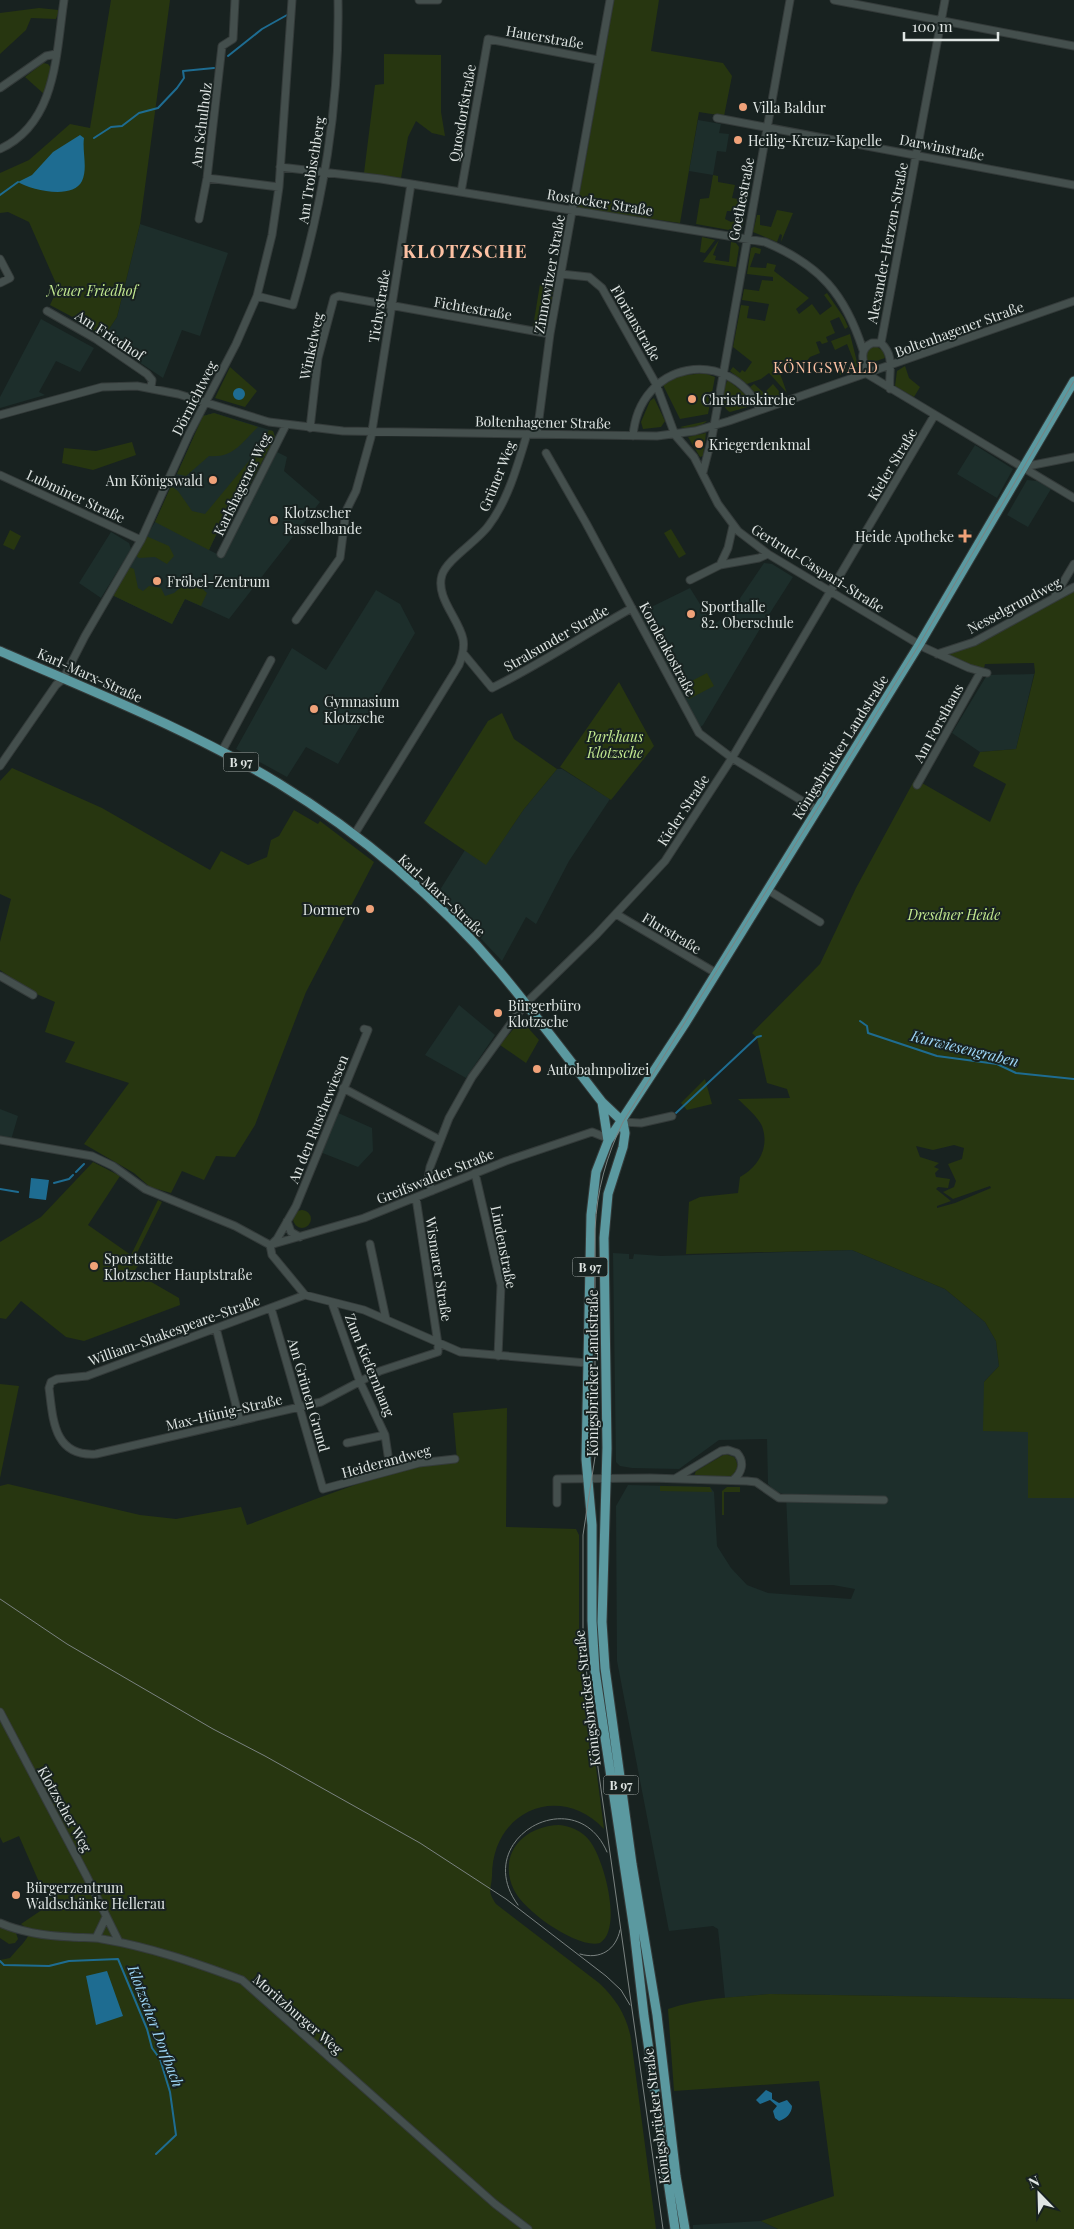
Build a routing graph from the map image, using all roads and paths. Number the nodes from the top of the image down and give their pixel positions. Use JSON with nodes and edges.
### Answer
{"nodes":[{"id":1,"x":64,"y":0,"type":"edge"},
{"id":2,"x":235,"y":0,"type":"edge"},
{"id":3,"x":292,"y":0,"type":"edge"},
{"id":4,"x":338,"y":0,"type":"edge"},
{"id":5,"x":419,"y":0,"type":"edge"},
{"id":6,"x":438,"y":0,"type":"edge"},
{"id":7,"x":610,"y":0,"type":"edge"},
{"id":8,"x":790,"y":0,"type":"edge"},
{"id":9,"x":834,"y":0,"type":"edge"},
{"id":10,"x":945,"y":0,"type":"edge"},
{"id":11,"x":941,"y":21,"type":"junction"},
{"id":12,"x":488,"y":39,"type":"joint"},
{"id":13,"x":1074,"y":46,"type":"edge"},
{"id":14,"x":56,"y":54,"type":"junction"},
{"id":15,"x":598,"y":60,"type":"junction"},
{"id":16,"x":0,"y":88,"type":"edge"},
{"id":17,"x":717,"y":118,"type":"dead end"},
{"id":18,"x":767,"y":127,"type":"junction"},
{"id":19,"x":0,"y":149,"type":"edge"},
{"id":20,"x":916,"y":155,"type":"junction"},
{"id":21,"x":280,"y":167,"type":"junction"},
{"id":22,"x":326,"y":172,"type":"junction"},
{"id":23,"x":207,"y":178,"type":"junction"},
{"id":24,"x":411,"y":184,"type":"junction"},
{"id":25,"x":1074,"y":186,"type":"edge"},
{"id":26,"x":279,"y":187,"type":"junction"},
{"id":27,"x":461,"y":192,"type":"junction"},
{"id":28,"x":572,"y":210,"type":"junction"},
{"id":29,"x":199,"y":219,"type":"dead end"},
{"id":30,"x":746,"y":239,"type":"junction"},
{"id":31,"x":0,"y":259,"type":"edge"},
{"id":32,"x":561,"y":274,"type":"junction"},
{"id":33,"x":0,"y":283,"type":"edge"},
{"id":34,"x":257,"y":296,"type":"junction"},
{"id":35,"x":1074,"y":301,"type":"edge"},
{"id":36,"x":392,"y":306,"type":"junction"},
{"id":37,"x":47,"y":311,"type":"dead end"},
{"id":38,"x":550,"y":334,"type":"junction"},
{"id":39,"x":881,"y":343,"type":"junction"},
{"id":40,"x":863,"y":350,"type":"junction"},
{"id":41,"x":892,"y":366,"type":"junction"},
{"id":42,"x":722,"y":373,"type":"junction"},
{"id":43,"x":867,"y":374,"type":"junction"},
{"id":44,"x":1074,"y":381,"type":"edge"},
{"id":45,"x":656,"y":384,"type":"junction"},
{"id":46,"x":151,"y":387,"type":"junction"},
{"id":47,"x":890,"y":389,"type":"junction"},
{"id":48,"x":205,"y":402,"type":"junction"},
{"id":49,"x":760,"y":410,"type":"junction"},
{"id":50,"x":0,"y":415,"type":"edge"},
{"id":51,"x":934,"y":416,"type":"junction"},
{"id":52,"x":286,"y":426,"type":"junction"},
{"id":53,"x":714,"y":426,"type":"junction"},
{"id":54,"x":310,"y":428,"type":"junction"},
{"id":55,"x":372,"y":431,"type":"junction"},
{"id":56,"x":527,"y":434,"type":"junction"},
{"id":57,"x":537,"y":434,"type":"junction"},
{"id":58,"x":675,"y":435,"type":"junction"},
{"id":59,"x":633,"y":436,"type":"junction"},
{"id":60,"x":546,"y":453,"type":"dead end"},
{"id":61,"x":1074,"y":456,"type":"edge"},
{"id":62,"x":1023,"y":467,"type":"junction"},
{"id":63,"x":703,"y":472,"type":"junction"},
{"id":64,"x":0,"y":475,"type":"edge"},
{"id":65,"x":1074,"y":498,"type":"edge"},
{"id":66,"x":734,"y":526,"type":"junction"},
{"id":67,"x":141,"y":540,"type":"junction"},
{"id":68,"x":221,"y":554,"type":"dead end"},
{"id":69,"x":768,"y":554,"type":"junction"},
{"id":70,"x":1074,"y":564,"type":"edge"},
{"id":71,"x":720,"y":565,"type":"junction"},
{"id":72,"x":690,"y":580,"type":"dead end"},
{"id":73,"x":1074,"y":587,"type":"edge"},
{"id":74,"x":831,"y":592,"type":"junction"},
{"id":75,"x":1055,"y":596,"type":"junction"},
{"id":76,"x":632,"y":608,"type":"junction"},
{"id":77,"x":296,"y":620,"type":"dead end"},
{"id":78,"x":919,"y":645,"type":"junction"},
{"id":79,"x":0,"y":650,"type":"edge"},
{"id":80,"x":463,"y":654,"type":"junction"},
{"id":81,"x":936,"y":654,"type":"junction"},
{"id":82,"x":271,"y":660,"type":"dead end"},
{"id":83,"x":63,"y":679,"type":"junction"},
{"id":84,"x":222,"y":751,"type":"junction"},
{"id":85,"x":732,"y":758,"type":"junction"},
{"id":86,"x":0,"y":766,"type":"edge"},
{"id":87,"x":917,"y":785,"type":"dead end"},
{"id":88,"x":817,"y":810,"type":"junction"},
{"id":89,"x":354,"y":836,"type":"junction"},
{"id":90,"x":768,"y":890,"type":"junction"},
{"id":91,"x":616,"y":914,"type":"junction"},
{"id":92,"x":820,"y":922,"type":"dead end"},
{"id":93,"x":716,"y":973,"type":"junction"},
{"id":94,"x":0,"y":976,"type":"edge"},
{"id":95,"x":33,"y":995,"type":"dead end"},
{"id":96,"x":525,"y":1004,"type":"junction"},
{"id":97,"x":364,"y":1029,"type":"dead end"},
{"id":98,"x":343,"y":1088,"type":"junction"},
{"id":99,"x":602,"y":1102,"type":"junction"},
{"id":100,"x":672,"y":1116,"type":"dead end"},
{"id":101,"x":623,"y":1122,"type":"junction"},
{"id":102,"x":608,"y":1139,"type":"junction"},
{"id":103,"x":0,"y":1140,"type":"edge"},
{"id":104,"x":440,"y":1140,"type":"junction"},
{"id":105,"x":475,"y":1173,"type":"junction"},
{"id":106,"x":432,"y":1191,"type":"junction"},
{"id":107,"x":416,"y":1198,"type":"junction"},
{"id":108,"x":287,"y":1221,"type":"junction"},
{"id":109,"x":300,"y":1237,"type":"junction"},
{"id":110,"x":370,"y":1244,"type":"dead end"},
{"id":111,"x":270,"y":1245,"type":"junction"},
{"id":112,"x":305,"y":1296,"type":"junction"},
{"id":113,"x":332,"y":1303,"type":"junction"},
{"id":114,"x":270,"y":1308,"type":"junction"},
{"id":115,"x":386,"y":1319,"type":"junction"},
{"id":116,"x":216,"y":1328,"type":"junction"},
{"id":117,"x":438,"y":1344,"type":"junction"},
{"id":118,"x":498,"y":1356,"type":"junction"},
{"id":119,"x":587,"y":1363,"type":"junction"},
{"id":120,"x":51,"y":1382,"type":"joint"},
{"id":121,"x":360,"y":1382,"type":"junction"},
{"id":122,"x":300,"y":1408,"type":"junction"},
{"id":123,"x":240,"y":1420,"type":"junction"},
{"id":124,"x":385,"y":1435,"type":"junction"},
{"id":125,"x":347,"y":1443,"type":"dead end"},
{"id":126,"x":388,"y":1455,"type":"dead end"},
{"id":127,"x":455,"y":1458,"type":"dead end"},
{"id":128,"x":604,"y":1478,"type":"junction"},
{"id":129,"x":587,"y":1479,"type":"junction"},
{"id":130,"x":675,"y":1479,"type":"junction"},
{"id":131,"x":733,"y":1480,"type":"junction"},
{"id":132,"x":324,"y":1489,"type":"joint"},
{"id":133,"x":884,"y":1500,"type":"dead end"},
{"id":134,"x":557,"y":1502,"type":"dead end"},
{"id":135,"x":0,"y":1712,"type":"edge"},
{"id":136,"x":106,"y":1918,"type":"junction"},
{"id":137,"x":0,"y":1923,"type":"edge"},
{"id":138,"x":96,"y":1938,"type":"junction"},
{"id":139,"x":119,"y":1942,"type":"junction"},
{"id":140,"x":654,"y":2000,"type":"junction"},
{"id":141,"x":642,"y":2002,"type":"junction"},
{"id":142,"x":528,"y":2229,"type":"edge"},
{"id":143,"x":675,"y":2229,"type":"edge"},
{"id":144,"x":685,"y":2229,"type":"edge"}],
"edges":[{"from":1,"to":14,"type":"street"},
{"from":2,"to":23,"type":"street","name":"Am Schulholz"},
{"from":3,"to":21,"type":"street","name":"Dörnichtweg"},
{"from":4,"to":22,"type":"street","name":"Am Trobischberg"},
{"from":5,"to":6,"type":"street"},
{"from":7,"to":15,"type":"street","name":"Zinnowitzer Straße"},
{"from":8,"to":18,"type":"street","name":"Goethestraße"},
{"from":9,"to":11,"type":"street"},
{"from":10,"to":11,"type":"street","name":"Alexander-Herzen-Straße"},
{"from":11,"to":13,"type":"street"},
{"from":11,"to":20,"type":"street","name":"Alexander-Herzen-Straße"},
{"from":12,"to":15,"type":"street","name":"Hauerstraße"},
{"from":12,"to":27,"type":"street","name":"Quosdorfstraße"},
{"from":14,"to":16,"type":"street"},
{"from":14,"to":19,"type":"street"},
{"from":15,"to":28,"type":"street","name":"Zinnowitzer Straße"},
{"from":17,"to":18,"type":"street","name":"Darwinstraße"},
{"from":18,"to":20,"type":"street","name":"Darwinstraße"},
{"from":18,"to":30,"type":"street","name":"Goethestraße"},
{"from":20,"to":25,"type":"street","name":"Darwinstraße"},
{"from":20,"to":39,"type":"street","name":"Alexander-Herzen-Straße"},
{"from":21,"to":22,"type":"street","name":"Rostocker Straße"},
{"from":21,"to":26,"type":"street","name":"Dörnichtweg"},
{"from":22,"to":24,"type":"street","name":"Rostocker Straße"},
{"from":22,"to":34,"type":"street","name":"Am Trobischberg"},
{"from":23,"to":26,"type":"street"},
{"from":23,"to":29,"type":"street","name":"Am Schulholz"},
{"from":24,"to":27,"type":"street","name":"Rostocker Straße"},
{"from":24,"to":36,"type":"street","name":"Tichystraße"},
{"from":26,"to":34,"type":"street","name":"Dörnichtweg"},
{"from":27,"to":28,"type":"street","name":"Rostocker Straße"},
{"from":28,"to":30,"type":"street","name":"Rostocker Straße"},
{"from":28,"to":32,"type":"street","name":"Zinnowitzer Straße"},
{"from":30,"to":40,"type":"street","name":"Rostocker Straße"},
{"from":30,"to":42,"type":"street","name":"Goethestraße"},
{"from":31,"to":33,"type":"street"},
{"from":32,"to":38,"type":"street","name":"Zinnowitzer Straße"},
{"from":32,"to":45,"type":"street","name":"Florianstraße"},
{"from":34,"to":48,"type":"street","name":"Dörnichtweg"},
{"from":35,"to":41,"type":"street","name":"Boltenhagener Straße"},
{"from":36,"to":38,"type":"street","name":"Fichtestraße"},
{"from":36,"to":54,"type":"street","name":"Winkelweg"},
{"from":36,"to":55,"type":"street","name":"Tichystraße"},
{"from":37,"to":46,"type":"street","name":"Am Friedhof"},
{"from":38,"to":57,"type":"street","name":"Zinnowitzer Straße"},
{"from":39,"to":40,"type":"street"},
{"from":39,"to":41,"type":"street"},
{"from":40,"to":43,"type":"street","name":"Rostocker Straße"},
{"from":41,"to":43,"type":"street","name":"Boltenhagener Straße"},
{"from":41,"to":47,"type":"street"},
{"from":42,"to":45,"type":"street"},
{"from":42,"to":49,"type":"street"},
{"from":42,"to":53,"type":"street","name":"Goethestraße"},
{"from":43,"to":47,"type":"street"},
{"from":43,"to":49,"type":"street","name":"Boltenhagener Straße"},
{"from":44,"to":62,"type":"main road","name":"Königsbrücker Landstraße"},
{"from":45,"to":58,"type":"street","name":"Florianstraße"},
{"from":45,"to":59,"type":"street"},
{"from":46,"to":48,"type":"street","name":"Boltenhagener Straße"},
{"from":46,"to":50,"type":"street","name":"Boltenhagener Straße"},
{"from":47,"to":51,"type":"street"},
{"from":48,"to":52,"type":"street","name":"Boltenhagener Straße"},
{"from":48,"to":67,"type":"street","name":"Dörnichtweg"},
{"from":49,"to":53,"type":"street","name":"Boltenhagener Straße"},
{"from":51,"to":62,"type":"street"},
{"from":51,"to":74,"type":"street","name":"Kieler Straße"},
{"from":52,"to":54,"type":"street","name":"Boltenhagener Straße"},
{"from":52,"to":68,"type":"street","name":"Karlshagener Weg"},
{"from":53,"to":58,"type":"street","name":"Boltenhagener Straße"},
{"from":53,"to":63,"type":"street","name":"Goethestraße"},
{"from":54,"to":55,"type":"street","name":"Boltenhagener Straße"},
{"from":55,"to":56,"type":"street","name":"Boltenhagener Straße"},
{"from":55,"to":77,"type":"street","name":"Tichystraße"},
{"from":56,"to":57,"type":"street","name":"Boltenhagener Straße"},
{"from":56,"to":80,"type":"street","name":"Grüner Weg"},
{"from":57,"to":59,"type":"street","name":"Boltenhagener Straße"},
{"from":58,"to":59,"type":"street","name":"Boltenhagener Straße"},
{"from":58,"to":63,"type":"street","name":"Gertrud-Caspari-Straße"},
{"from":60,"to":76,"type":"street","name":"Korolenkostraße"},
{"from":61,"to":62,"type":"street"},
{"from":62,"to":65,"type":"street"},
{"from":62,"to":78,"type":"main road","name":"Königsbrücker Landstraße"},
{"from":63,"to":66,"type":"street","name":"Gertrud-Caspari-Straße"},
{"from":64,"to":67,"type":"street","name":"Lubminer Straße"},
{"from":66,"to":69,"type":"street","name":"Gertrud-Caspari-Straße"},
{"from":66,"to":71,"type":"street"},
{"from":67,"to":83,"type":"street","name":"Dörnichtweg"},
{"from":69,"to":71,"type":"street"},
{"from":69,"to":74,"type":"street","name":"Gertrud-Caspari-Straße"},
{"from":70,"to":75,"type":"street"},
{"from":71,"to":72,"type":"street"},
{"from":73,"to":75,"type":"street","name":"Nesselgrundweg"},
{"from":74,"to":78,"type":"street","name":"Gertrud-Caspari-Straße"},
{"from":74,"to":85,"type":"street","name":"Kieler Straße"},
{"from":75,"to":81,"type":"street","name":"Nesselgrundweg"},
{"from":76,"to":80,"type":"street","name":"Stralsunder Straße"},
{"from":76,"to":85,"type":"street","name":"Korolenkostraße"},
{"from":78,"to":81,"type":"street"},
{"from":78,"to":88,"type":"main road","name":"Königsbrücker Landstraße"},
{"from":79,"to":83,"type":"main road","name":"Karl-Marx-Straße","number":"B 97"},
{"from":80,"to":89,"type":"street"},
{"from":81,"to":87,"type":"street","name":"Am Forsthaus"},
{"from":82,"to":84,"type":"street"},
{"from":83,"to":84,"type":"main road","name":"Karl-Marx-Straße","number":"B 97"},
{"from":83,"to":86,"type":"street","name":"Dörnichtweg"},
{"from":84,"to":89,"type":"main road","name":"Karl-Marx-Straße","number":"B 97"},
{"from":85,"to":88,"type":"street","name":"Korolenkostraße"},
{"from":85,"to":91,"type":"street","name":"Kieler Straße"},
{"from":88,"to":90,"type":"main road","name":"Königsbrücker Landstraße"},
{"from":89,"to":96,"type":"main road","name":"Karl-Marx-Straße","number":"B 97"},
{"from":90,"to":92,"type":"street"},
{"from":90,"to":93,"type":"main road","name":"Königsbrücker Landstraße"},
{"from":91,"to":93,"type":"street","name":"Flurstraße"},
{"from":91,"to":96,"type":"street","name":"Kieler Straße"},
{"from":93,"to":101,"type":"main road","name":"Königsbrücker Landstraße"},
{"from":94,"to":95,"type":"street"},
{"from":96,"to":99,"type":"main road","name":"Karl-Marx-Straße","number":"B 97"},
{"from":96,"to":104,"type":"street","name":"Kieler Straße"},
{"from":97,"to":98,"type":"street","name":"An den Ruschewiesen"},
{"from":98,"to":104,"type":"street"},
{"from":98,"to":108,"type":"street","name":"An den Ruschewiesen"},
{"from":99,"to":101,"type":"main road","name":"Karl-Marx-Straße","number":"B 97"},
{"from":99,"to":102,"type":"main road"},
{"from":100,"to":101,"type":"street"},
{"from":101,"to":102,"type":"main road","number":"B 97"},
{"from":101,"to":128,"type":"main road","name":"Königsbrücker Landstraße","number":"B 97"},
{"from":102,"to":105,"type":"street","name":"Greifswalder Straße"},
{"from":102,"to":119,"type":"main road","name":"Königsbrücker Landstraße","number":"B 97"},
{"from":103,"to":111,"type":"street"},
{"from":104,"to":106,"type":"street","name":"Kieler Straße"},
{"from":105,"to":106,"type":"street","name":"Greifswalder Straße"},
{"from":105,"to":118,"type":"street","name":"Lindenstraße"},
{"from":106,"to":107,"type":"street","name":"Greifswalder Straße"},
{"from":107,"to":109,"type":"street","name":"Greifswalder Straße"},
{"from":107,"to":117,"type":"street","name":"Wismarer Straße"},
{"from":108,"to":109,"type":"street"},
{"from":108,"to":111,"type":"street","name":"An den Ruschewiesen"},
{"from":109,"to":111,"type":"street","name":"Greifswalder Straße"},
{"from":110,"to":115,"type":"street"},
{"from":111,"to":112,"type":"street"},
{"from":112,"to":113,"type":"street"},
{"from":112,"to":114,"type":"street","name":"William-Shakespeare-Straße"},
{"from":113,"to":115,"type":"street"},
{"from":113,"to":121,"type":"street","name":"Zum Kiefernhang"},
{"from":114,"to":116,"type":"street","name":"William-Shakespeare-Straße"},
{"from":114,"to":122,"type":"street","name":"Am Grünen Grund"},
{"from":115,"to":117,"type":"street"},
{"from":116,"to":120,"type":"street","name":"William-Shakespeare-Straße"},
{"from":116,"to":123,"type":"street"},
{"from":117,"to":118,"type":"street"},
{"from":117,"to":121,"type":"street","name":"Max-Hünig-Straße"},
{"from":118,"to":119,"type":"street"},
{"from":119,"to":129,"type":"main road","name":"Königsbrücker Landstraße","number":"B 97"},
{"from":120,"to":123,"type":"street","name":"Max-Hünig-Straße"},
{"from":121,"to":122,"type":"street","name":"Max-Hünig-Straße"},
{"from":121,"to":124,"type":"street","name":"Zum Kiefernhang"},
{"from":122,"to":123,"type":"street","name":"Max-Hünig-Straße"},
{"from":122,"to":132,"type":"street","name":"Am Grünen Grund"},
{"from":124,"to":125,"type":"street","name":"Zum Kiefernhang"},
{"from":124,"to":126,"type":"street","name":"Zum Kiefernhang"},
{"from":127,"to":132,"type":"street","name":"Heiderandweg"},
{"from":128,"to":129,"type":"street"},
{"from":128,"to":130,"type":"street"},
{"from":128,"to":140,"type":"main road","name":"Königsbrücker Straße","number":"B 97"},
{"from":129,"to":134,"type":"street"},
{"from":129,"to":141,"type":"main road","name":"Königsbrücker Straße","number":"B 97"},
{"from":130,"to":131,"type":"street"},
{"from":130,"to":131,"type":"street"},
{"from":131,"to":133,"type":"street"},
{"from":135,"to":136,"type":"street","name":"Klotzscher Weg"},
{"from":136,"to":138,"type":"street"},
{"from":136,"to":139,"type":"street","name":"Klotzscher Weg"},
{"from":137,"to":138,"type":"street","name":"Moritzburger Weg"},
{"from":138,"to":139,"type":"street","name":"Moritzburger Weg"},
{"from":139,"to":142,"type":"street","name":"Moritzburger Weg"},
{"from":140,"to":141,"type":"street"},
{"from":140,"to":144,"type":"main road","name":"Königsbrücker Straße","number":"B 97"},
{"from":141,"to":143,"type":"main road","name":"Königsbrücker Straße","number":"B 97"}]}
